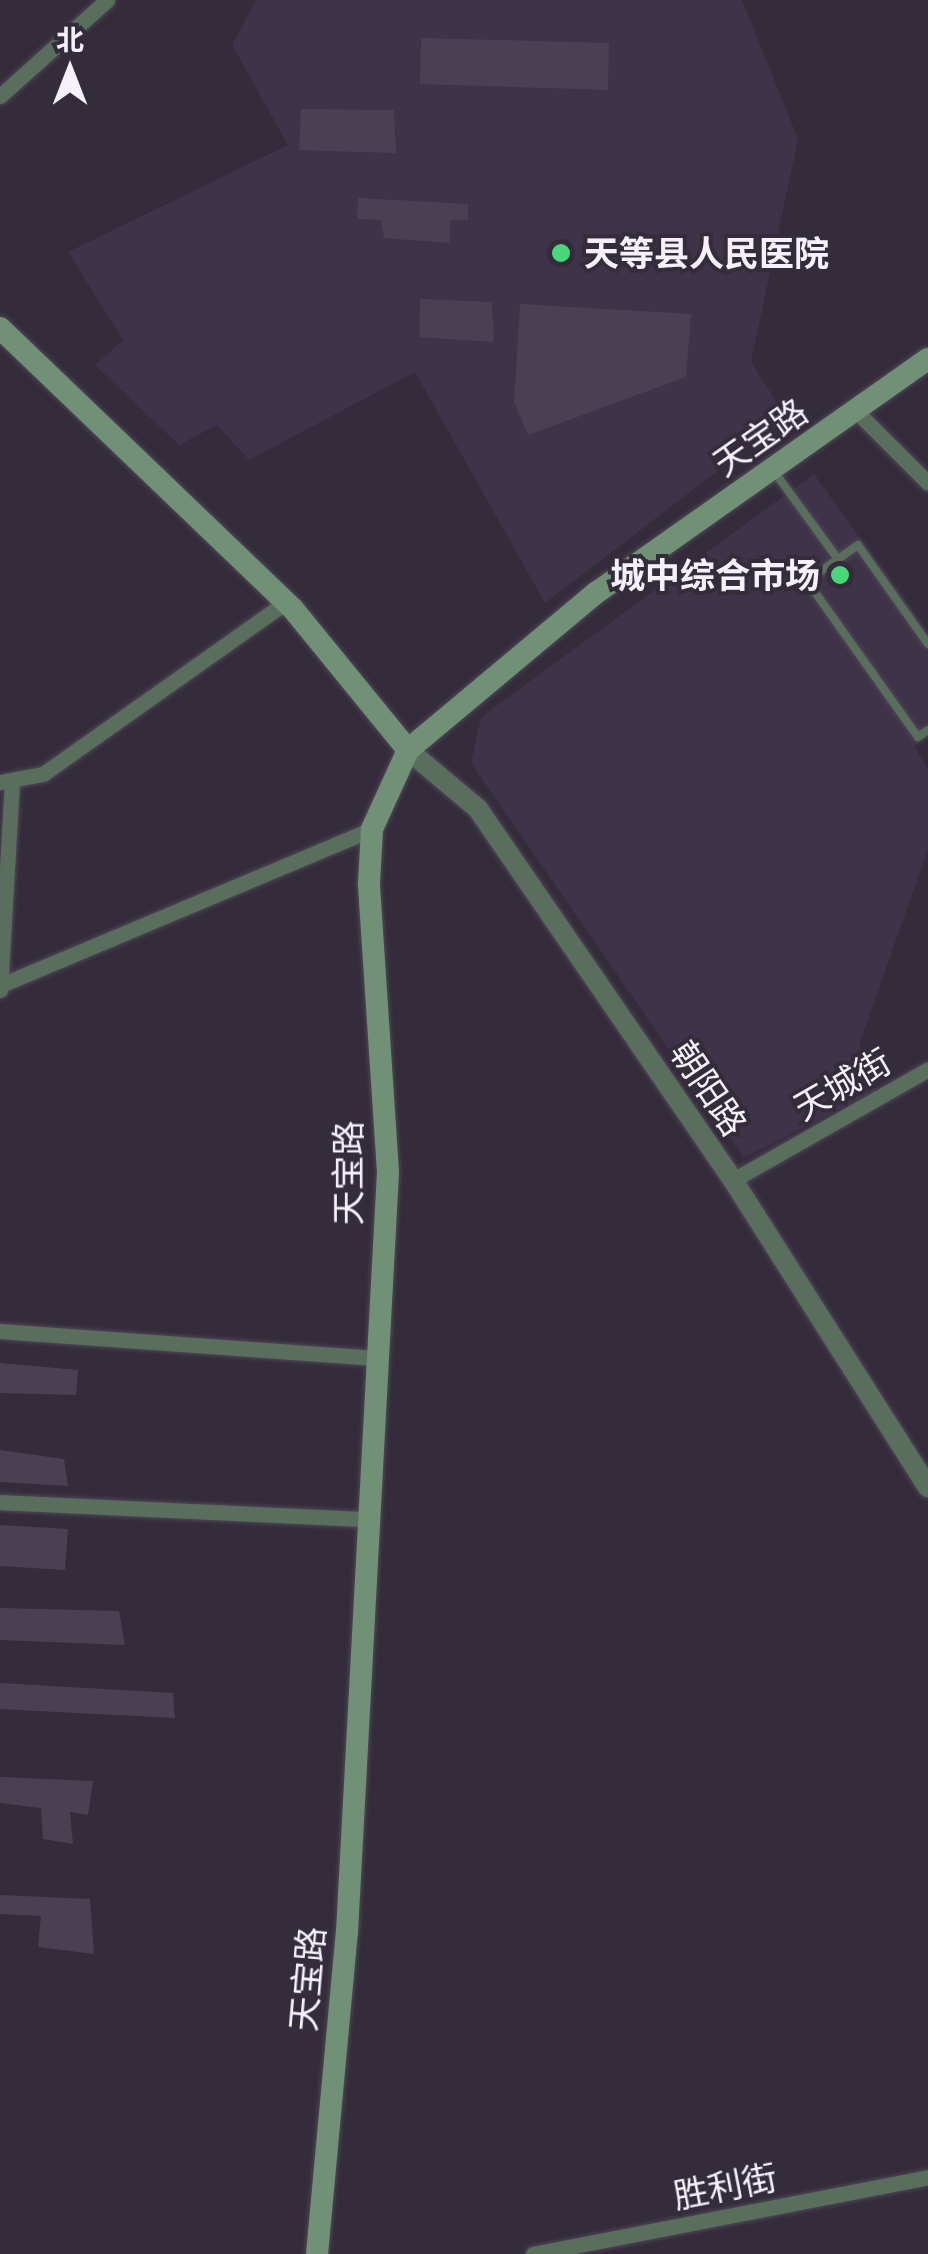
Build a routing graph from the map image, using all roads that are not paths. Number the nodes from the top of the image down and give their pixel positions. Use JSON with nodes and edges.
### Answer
{"nodes":[{"id":1,"x":108,"y":0,"type":"edge"},
{"id":2,"x":0,"y":96,"type":"edge"},
{"id":3,"x":0,"y":328,"type":"edge"},
{"id":4,"x":928,"y":359,"type":"edge"},
{"id":5,"x":858,"y":412,"type":"junction"},
{"id":6,"x":774,"y":470,"type":"junction"},
{"id":7,"x":928,"y":483,"type":"edge"},
{"id":8,"x":838,"y":559,"type":"junction"},
{"id":9,"x":286,"y":602,"type":"junction"},
{"id":10,"x":928,"y":644,"type":"edge"},
{"id":11,"x":928,"y":730,"type":"edge"},
{"id":12,"x":408,"y":750,"type":"junction"},
{"id":13,"x":6,"y":783,"type":"edge"},
{"id":14,"x":372,"y":829,"type":"junction"},
{"id":15,"x":1,"y":986,"type":"edge"},
{"id":16,"x":0,"y":994,"type":"edge"},
{"id":17,"x":928,"y":1069,"type":"edge"},
{"id":18,"x":733,"y":1180,"type":"junction"},
{"id":19,"x":0,"y":1331,"type":"edge"},
{"id":20,"x":376,"y":1358,"type":"junction"},
{"id":21,"x":928,"y":1487,"type":"edge"},
{"id":22,"x":0,"y":1502,"type":"edge"},
{"id":23,"x":366,"y":1519,"type":"junction"},
{"id":24,"x":928,"y":2178,"type":"edge"},
{"id":25,"x":317,"y":2254,"type":"edge"},
{"id":26,"x":533,"y":2254,"type":"edge"}],
"edges":[{"from":1,"to":2,"type":"street"},
{"from":3,"to":9,"type":"main road"},
{"from":4,"to":5,"type":"main road","name":"天宝路"},
{"from":5,"to":6,"type":"main road","name":"天宝路"},
{"from":5,"to":7,"type":"street"},
{"from":6,"to":8,"type":"lane"},
{"from":6,"to":12,"type":"main road","name":"天宝路"},
{"from":8,"to":10,"type":"lane"},
{"from":8,"to":11,"type":"lane"},
{"from":9,"to":12,"type":"main road"},
{"from":9,"to":13,"type":"street"},
{"from":12,"to":14,"type":"main road","name":"天宝路"},
{"from":12,"to":18,"type":"street","name":"朝阳路"},
{"from":13,"to":15,"type":"street"},
{"from":14,"to":15,"type":"street"},
{"from":14,"to":20,"type":"main road","name":"天宝路"},
{"from":15,"to":16,"type":"street"},
{"from":17,"to":18,"type":"street","name":"天城街"},
{"from":18,"to":21,"type":"street","name":"朝阳路"},
{"from":19,"to":20,"type":"street"},
{"from":20,"to":23,"type":"main road","name":"天宝路"},
{"from":22,"to":23,"type":"street"},
{"from":23,"to":25,"type":"main road","name":"天宝路"},
{"from":24,"to":26,"type":"street","name":"胜利街"}]}
